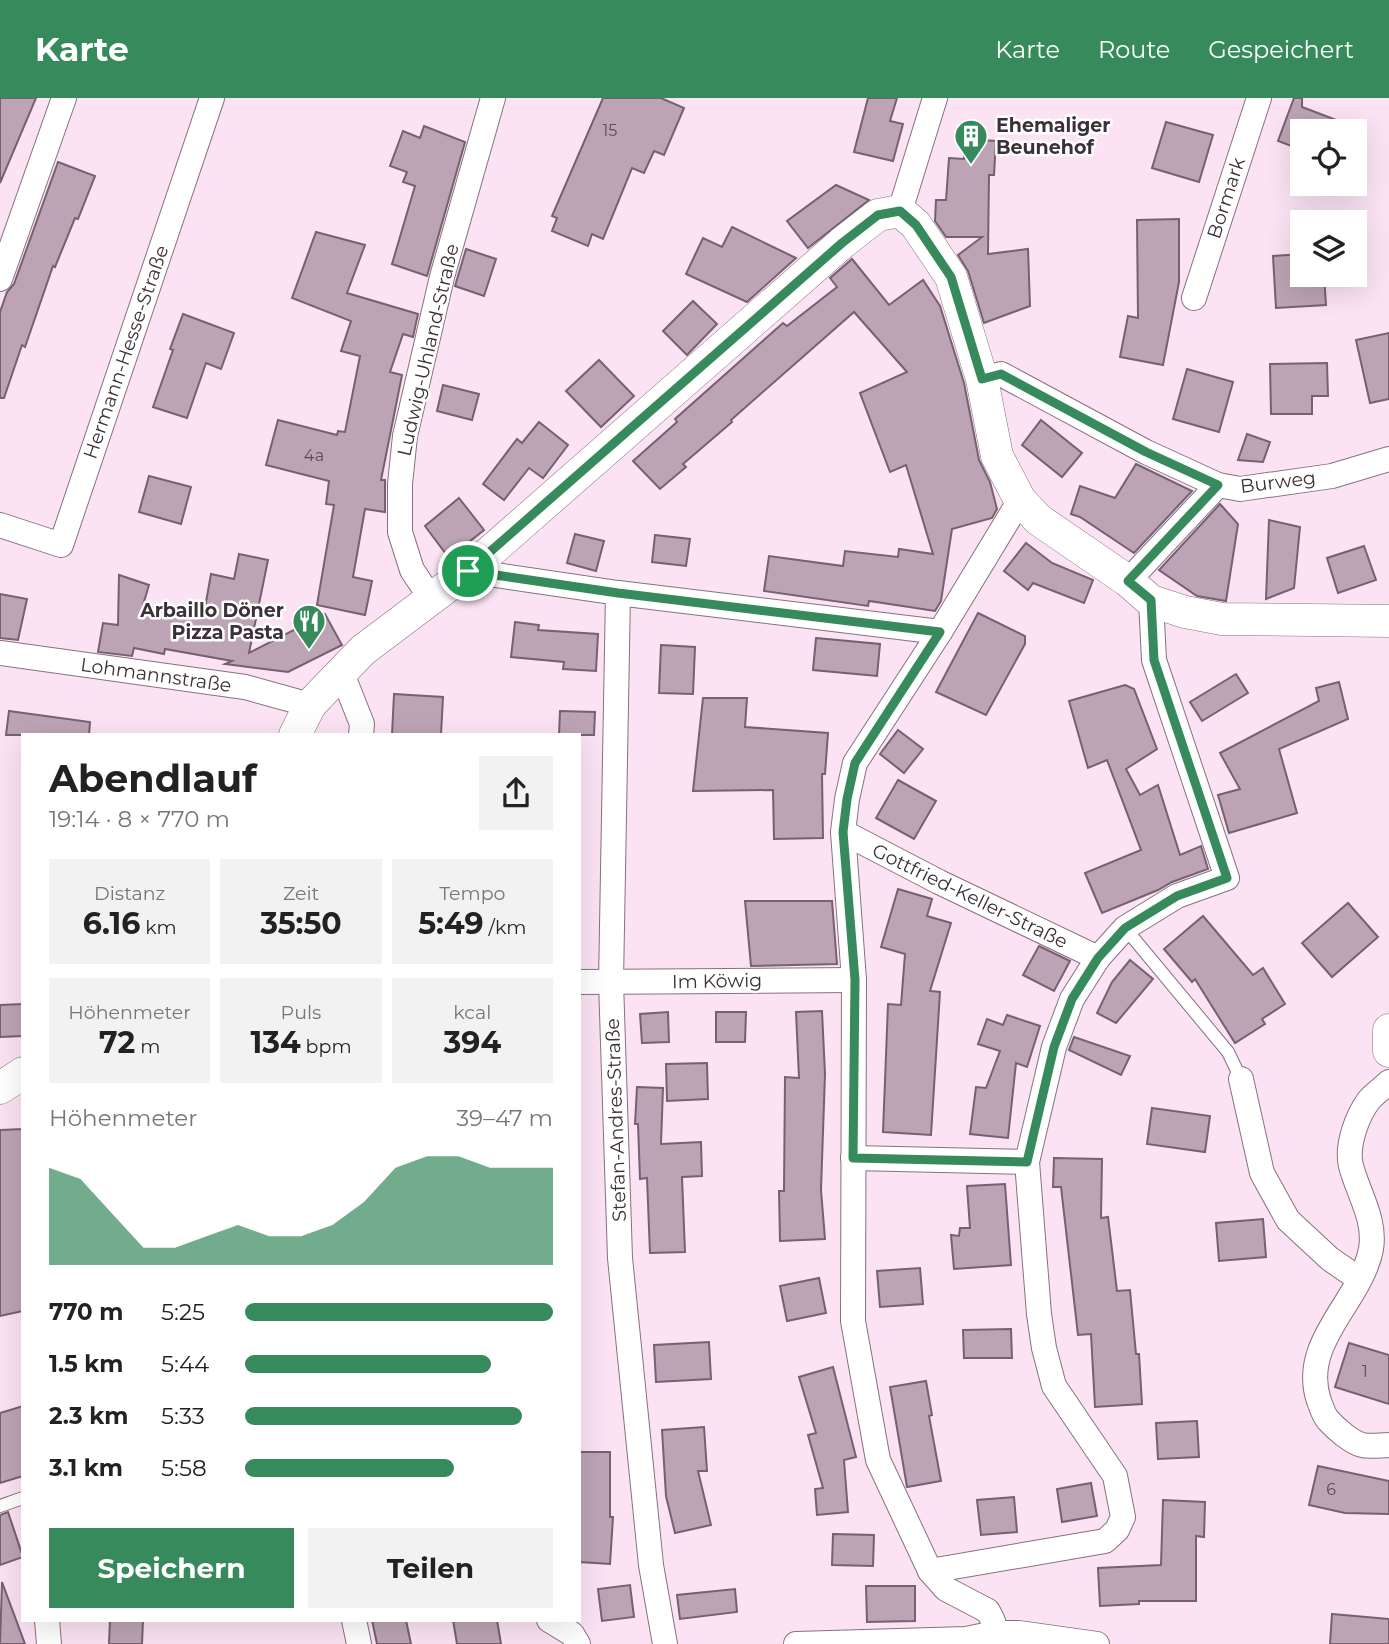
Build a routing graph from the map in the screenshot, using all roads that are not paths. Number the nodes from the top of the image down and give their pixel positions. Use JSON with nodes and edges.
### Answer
{"nodes":[{"id":1,"x":64,"y":98,"type":"edge"},
{"id":2,"x":212,"y":98,"type":"edge"},
{"id":3,"x":493,"y":98,"type":"edge"},
{"id":4,"x":935,"y":98,"type":"edge"},
{"id":5,"x":1259,"y":98,"type":"edge"},
{"id":6,"x":900,"y":211,"type":"junction"},
{"id":7,"x":0,"y":279,"type":"edge"},
{"id":8,"x":1194,"y":298,"type":"dead end"},
{"id":9,"x":982,"y":379,"type":"junction"},
{"id":10,"x":1389,"y":459,"type":"edge"},
{"id":11,"x":1218,"y":485,"type":"junction"},
{"id":12,"x":1020,"y":500,"type":"junction"},
{"id":13,"x":0,"y":525,"type":"edge"},
{"id":14,"x":468,"y":571,"type":"junction"},
{"id":15,"x":1140,"y":591,"type":"junction"},
{"id":16,"x":618,"y":593,"type":"junction"},
{"id":17,"x":432,"y":600,"type":"junction"},
{"id":18,"x":1389,"y":621,"type":"edge"},
{"id":19,"x":940,"y":632,"type":"junction"},
{"id":20,"x":0,"y":653,"type":"edge"},
{"id":21,"x":341,"y":671,"type":"junction"},
{"id":22,"x":310,"y":705,"type":"junction"},
{"id":23,"x":296,"y":733,"type":"edge"},
{"id":24,"x":361,"y":733,"type":"edge"},
{"id":25,"x":843,"y":832,"type":"junction"},
{"id":26,"x":1125,"y":928,"type":"junction"},
{"id":27,"x":1098,"y":958,"type":"junction"},
{"id":28,"x":855,"y":980,"type":"junction"},
{"id":29,"x":581,"y":982,"type":"edge"},
{"id":30,"x":611,"y":982,"type":"junction"},
{"id":31,"x":1389,"y":1030,"type":"edge"},
{"id":32,"x":1389,"y":1051,"type":"edge"},
{"id":33,"x":21,"y":1074,"type":"edge"},
{"id":34,"x":1241,"y":1079,"type":"joint"},
{"id":35,"x":1389,"y":1082,"type":"edge"},
{"id":36,"x":0,"y":1088,"type":"edge"},
{"id":37,"x":853,"y":1158,"type":"junction"},
{"id":38,"x":1027,"y":1162,"type":"junction"},
{"id":39,"x":1359,"y":1279,"type":"junction"},
{"id":40,"x":1389,"y":1445,"type":"edge"},
{"id":41,"x":21,"y":1499,"type":"edge"},
{"id":42,"x":0,"y":1506,"type":"edge"},
{"id":43,"x":930,"y":1571,"type":"junction"},
{"id":44,"x":47,"y":1622,"type":"edge"},
{"id":45,"x":354,"y":1622,"type":"edge"},
{"id":46,"x":552,"y":1622,"type":"edge"},
{"id":47,"x":995,"y":1633,"type":"junction"},
{"id":48,"x":49,"y":1644,"type":"edge"},
{"id":49,"x":359,"y":1644,"type":"edge"},
{"id":50,"x":578,"y":1644,"type":"edge"},
{"id":51,"x":665,"y":1644,"type":"edge"},
{"id":52,"x":796,"y":1644,"type":"edge"},
{"id":53,"x":1097,"y":1644,"type":"edge"}],
"edges":[{"from":1,"to":7,"type":"street"},
{"from":2,"to":13,"type":"street","name":"Hermann-Hesse-Straße"},
{"from":3,"to":17,"type":"street","name":"Ludwig-Uhland-Straße"},
{"from":4,"to":6,"type":"street"},
{"from":5,"to":8,"type":"street","name":"Bormark"},
{"from":6,"to":9,"type":"street"},
{"from":6,"to":14,"type":"street"},
{"from":9,"to":11,"type":"street","name":"Burweg"},
{"from":9,"to":12,"type":"street"},
{"from":10,"to":11,"type":"street","name":"Burweg"},
{"from":11,"to":15,"type":"street"},
{"from":12,"to":15,"type":"street"},
{"from":12,"to":19,"type":"street"},
{"from":14,"to":16,"type":"street"},
{"from":14,"to":17,"type":"street"},
{"from":15,"to":18,"type":"street"},
{"from":15,"to":26,"type":"street"},
{"from":16,"to":19,"type":"street"},
{"from":16,"to":30,"type":"street","name":"Stefan-Andres-Straße"},
{"from":17,"to":21,"type":"street"},
{"from":19,"to":25,"type":"street"},
{"from":20,"to":22,"type":"street","name":"Lohmannstraße"},
{"from":21,"to":22,"type":"street"},
{"from":21,"to":24,"type":"street"},
{"from":22,"to":23,"type":"street"},
{"from":25,"to":27,"type":"street","name":"Gottfried-Keller-Straße"},
{"from":25,"to":28,"type":"street"},
{"from":26,"to":27,"type":"street"},
{"from":26,"to":34,"type":"lane"},
{"from":27,"to":38,"type":"street"},
{"from":28,"to":30,"type":"street","name":"Im Köwig"},
{"from":28,"to":37,"type":"street"},
{"from":29,"to":30,"type":"street","name":"Im Köwig"},
{"from":30,"to":51,"type":"street","name":"Stefan-Andres-Straße"},
{"from":31,"to":32,"type":"street"},
{"from":33,"to":36,"type":"street"},
{"from":34,"to":39,"type":"street"},
{"from":35,"to":39,"type":"street"},
{"from":37,"to":38,"type":"street"},
{"from":37,"to":43,"type":"street"},
{"from":38,"to":43,"type":"street"},
{"from":39,"to":40,"type":"street"},
{"from":41,"to":42,"type":"lane"},
{"from":43,"to":47,"type":"street"},
{"from":44,"to":48,"type":"street"},
{"from":45,"to":49,"type":"street"},
{"from":46,"to":50,"type":"street"},
{"from":47,"to":52,"type":"street"},
{"from":47,"to":53,"type":"street"}]}
